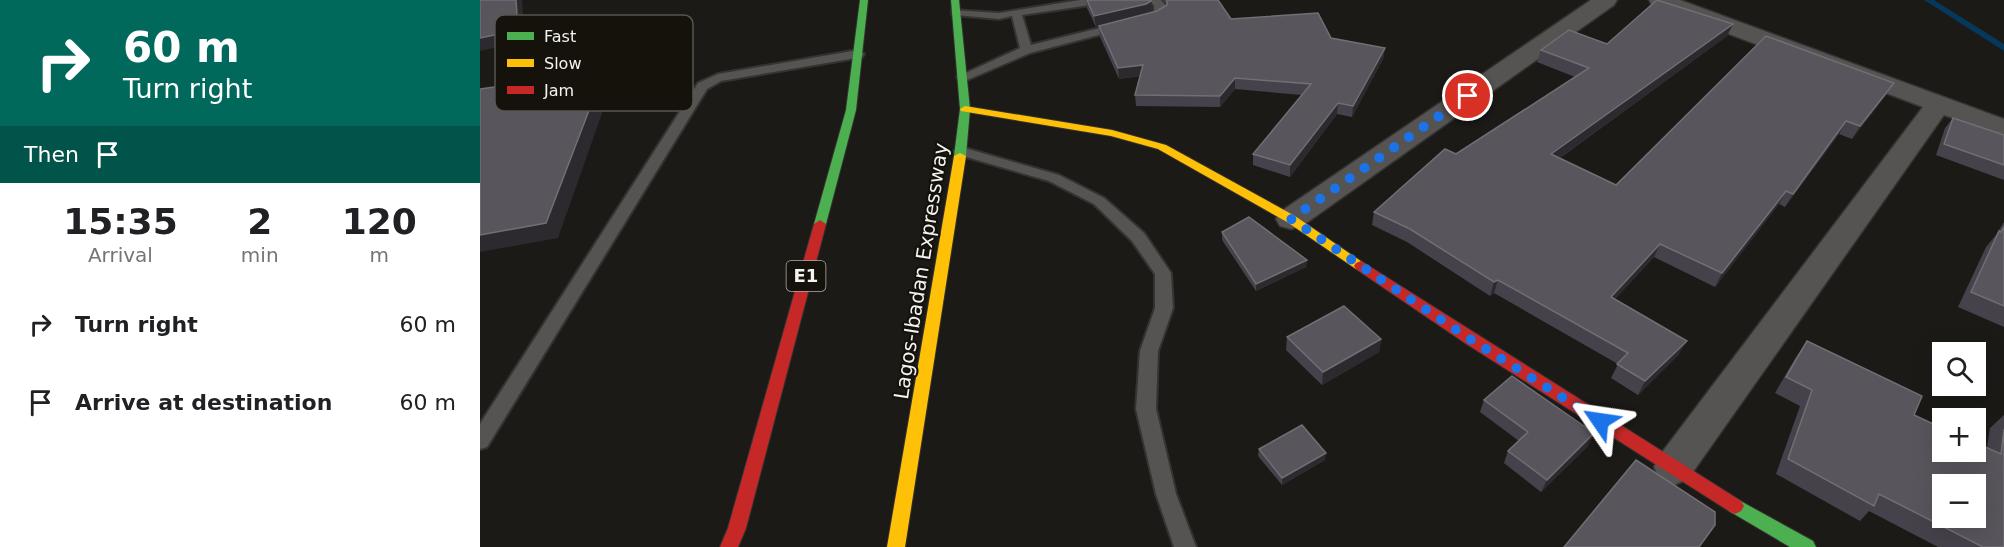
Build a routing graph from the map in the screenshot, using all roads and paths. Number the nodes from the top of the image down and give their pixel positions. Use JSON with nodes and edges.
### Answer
{"nodes":[{"id":1,"x":864,"y":0,"type":"edge"},
{"id":2,"x":1104,"y":0,"type":"edge"},
{"id":3,"x":1155,"y":0,"type":"edge"},
{"id":4,"x":1606,"y":0,"type":"edge"},
{"id":5,"x":1660,"y":0,"type":"edge"},
{"id":6,"x":955,"y":6,"type":"edge"},
{"id":7,"x":1016,"y":12,"type":"junction"},
{"id":8,"x":1026,"y":50,"type":"junction"},
{"id":9,"x":858,"y":54,"type":"junction"},
{"id":10,"x":963,"y":77,"type":"junction"},
{"id":11,"x":693,"y":101,"type":"edge"},
{"id":12,"x":1938,"y":104,"type":"junction"},
{"id":13,"x":965,"y":109,"type":"junction"},
{"id":14,"x":687,"y":111,"type":"edge"},
{"id":15,"x":2004,"y":128,"type":"edge"},
{"id":16,"x":961,"y":151,"type":"junction"},
{"id":17,"x":1291,"y":219,"type":"junction"},
{"id":18,"x":480,"y":441,"type":"edge"},
{"id":19,"x":1674,"y":467,"type":"junction"},
{"id":20,"x":729,"y":547,"type":"edge"},
{"id":21,"x":896,"y":547,"type":"edge"},
{"id":22,"x":1185,"y":547,"type":"edge"},
{"id":23,"x":1807,"y":547,"type":"edge"}],
"edges":[{"from":1,"to":9,"type":"main road","number":"E1"},
{"from":2,"to":7,"type":"lane"},
{"from":3,"to":8,"type":"lane"},
{"from":4,"to":17,"type":"street"},
{"from":5,"to":12,"type":"street"},
{"from":6,"to":7,"type":"lane"},
{"from":6,"to":10,"type":"main road","name":"Lagos-Ibadan Expressway"},
{"from":7,"to":8,"type":"lane"},
{"from":8,"to":10,"type":"lane"},
{"from":9,"to":11,"type":"lane"},
{"from":9,"to":20,"type":"main road","number":"E1"},
{"from":10,"to":13,"type":"main road","name":"Lagos-Ibadan Expressway"},
{"from":12,"to":15,"type":"street"},
{"from":12,"to":19,"type":"street"},
{"from":13,"to":16,"type":"main road","name":"Lagos-Ibadan Expressway"},
{"from":13,"to":17,"type":"main road"},
{"from":14,"to":18,"type":"lane"},
{"from":16,"to":21,"type":"main road","name":"Lagos-Ibadan Expressway"},
{"from":16,"to":22,"type":"lane"},
{"from":17,"to":19,"type":"main road"},
{"from":19,"to":23,"type":"main road"}]}
